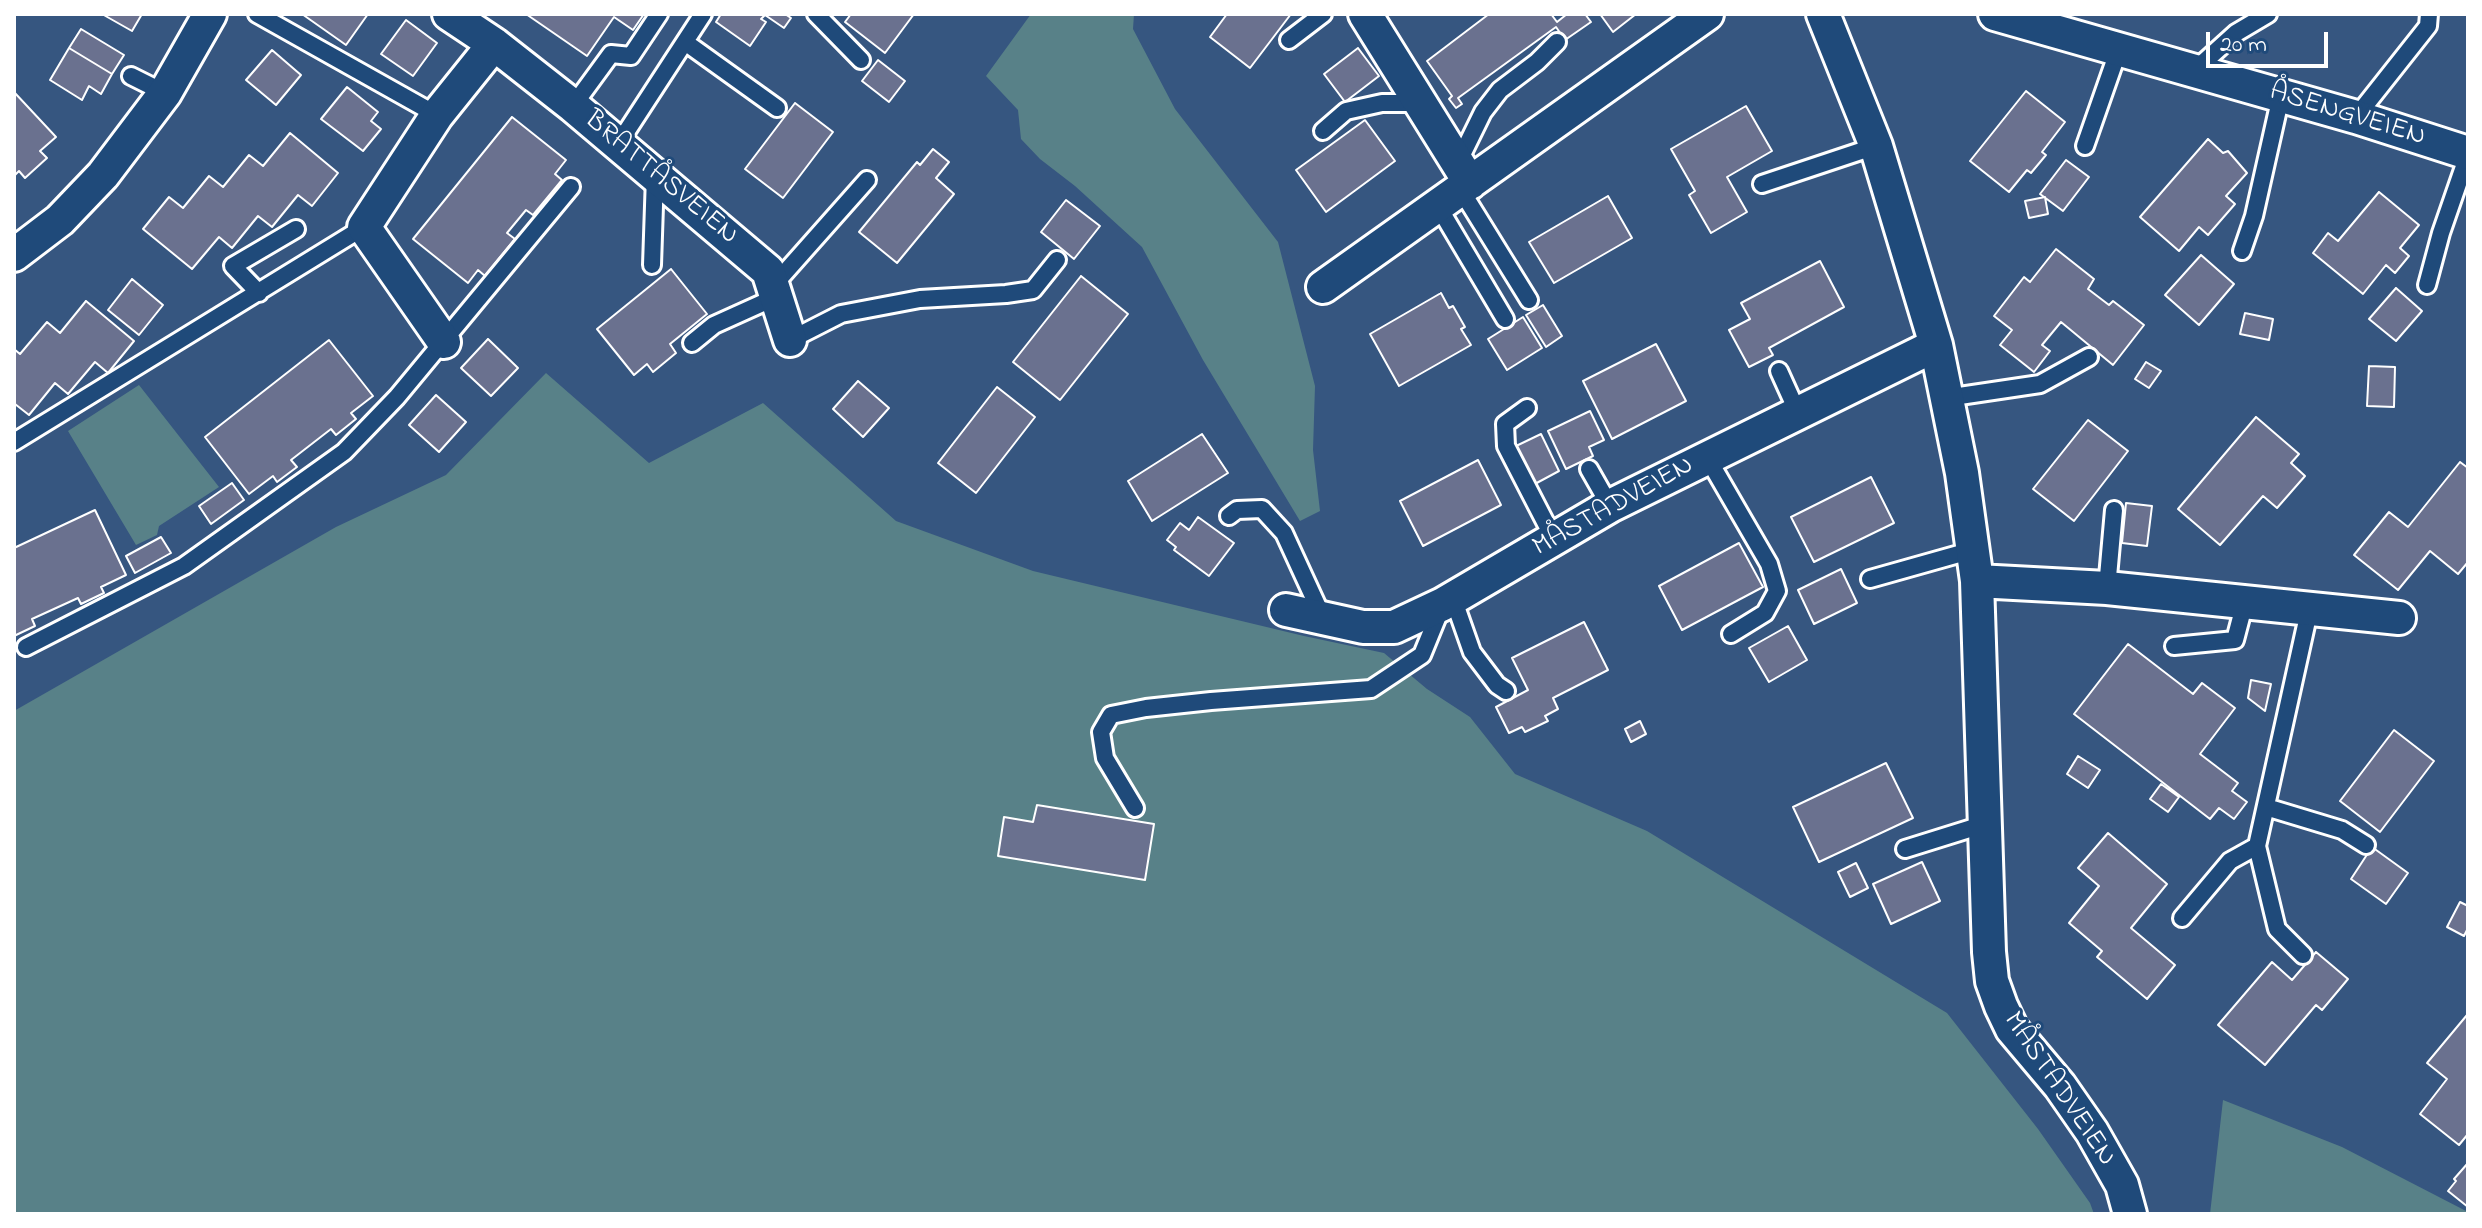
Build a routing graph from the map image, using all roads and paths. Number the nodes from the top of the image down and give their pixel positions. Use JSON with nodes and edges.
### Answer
{"nodes":[{"id":1,"x":210,"y":14,"type":"edge"},
{"id":2,"x":257,"y":14,"type":"edge"},
{"id":3,"x":449,"y":14,"type":"edge"},
{"id":4,"x":659,"y":14,"type":"edge"},
{"id":5,"x":703,"y":14,"type":"edge"},
{"id":6,"x":816,"y":14,"type":"edge"},
{"id":7,"x":1323,"y":14,"type":"edge"},
{"id":8,"x":1365,"y":14,"type":"edge"},
{"id":9,"x":1823,"y":14,"type":"edge"},
{"id":10,"x":1995,"y":14,"type":"edge"},
{"id":11,"x":2268,"y":14,"type":"edge"},
{"id":12,"x":2429,"y":14,"type":"edge"},
{"id":13,"x":1705,"y":15,"type":"edge"},
{"id":14,"x":2040,"y":20,"type":"edge"},
{"id":15,"x":1289,"y":40,"type":"dead end"},
{"id":16,"x":685,"y":42,"type":"junction"},
{"id":17,"x":1557,"y":42,"type":"dead end"},
{"id":18,"x":494,"y":44,"type":"junction"},
{"id":19,"x":2119,"y":49,"type":"junction"},
{"id":20,"x":861,"y":60,"type":"dead end"},
{"id":21,"x":2194,"y":71,"type":"junction"},
{"id":22,"x":131,"y":76,"type":"dead end"},
{"id":23,"x":165,"y":93,"type":"junction"},
{"id":24,"x":2281,"y":96,"type":"junction"},
{"id":25,"x":1420,"y":103,"type":"junction"},
{"id":26,"x":573,"y":106,"type":"junction"},
{"id":27,"x":777,"y":108,"type":"dead end"},
{"id":28,"x":437,"y":115,"type":"junction"},
{"id":29,"x":2356,"y":117,"type":"junction"},
{"id":30,"x":1323,"y":131,"type":"dead end"},
{"id":31,"x":619,"y":143,"type":"junction"},
{"id":32,"x":1876,"y":146,"type":"junction"},
{"id":33,"x":2085,"y":146,"type":"dead end"},
{"id":34,"x":2468,"y":154,"type":"edge"},
{"id":35,"x":655,"y":174,"type":"junction"},
{"id":36,"x":867,"y":180,"type":"dead end"},
{"id":37,"x":1762,"y":184,"type":"dead end"},
{"id":38,"x":1457,"y":186,"type":"junction"},
{"id":39,"x":571,"y":187,"type":"dead end"},
{"id":40,"x":364,"y":227,"type":"junction"},
{"id":41,"x":296,"y":229,"type":"dead end"},
{"id":42,"x":2242,"y":251,"type":"dead end"},
{"id":43,"x":14,"y":255,"type":"edge"},
{"id":44,"x":1057,"y":260,"type":"dead end"},
{"id":45,"x":652,"y":265,"type":"dead end"},
{"id":46,"x":2427,"y":285,"type":"dead end"},
{"id":47,"x":1323,"y":287,"type":"dead end"},
{"id":48,"x":775,"y":292,"type":"junction"},
{"id":49,"x":259,"y":293,"type":"junction"},
{"id":50,"x":1529,"y":300,"type":"dead end"},
{"id":51,"x":1505,"y":319,"type":"dead end"},
{"id":52,"x":790,"y":340,"type":"joint"},
{"id":53,"x":444,"y":342,"type":"junction"},
{"id":54,"x":692,"y":343,"type":"dead end"},
{"id":55,"x":1936,"y":345,"type":"junction"},
{"id":56,"x":2089,"y":357,"type":"dead end"},
{"id":57,"x":1779,"y":371,"type":"dead end"},
{"id":58,"x":1946,"y":398,"type":"junction"},
{"id":59,"x":1527,"y":408,"type":"dead end"},
{"id":60,"x":1798,"y":413,"type":"junction"},
{"id":61,"x":14,"y":442,"type":"edge"},
{"id":62,"x":1707,"y":457,"type":"junction"},
{"id":63,"x":1589,"y":469,"type":"dead end"},
{"id":64,"x":1610,"y":506,"type":"junction"},
{"id":65,"x":2114,"y":510,"type":"dead end"},
{"id":66,"x":1229,"y":516,"type":"dead end"},
{"id":67,"x":1554,"y":539,"type":"junction"},
{"id":68,"x":1975,"y":566,"type":"junction"},
{"id":69,"x":1870,"y":579,"type":"dead end"},
{"id":70,"x":2107,"y":588,"type":"junction"},
{"id":71,"x":1448,"y":601,"type":"junction"},
{"id":72,"x":2245,"y":602,"type":"junction"},
{"id":73,"x":2310,"y":607,"type":"junction"},
{"id":74,"x":1286,"y":610,"type":"dead end"},
{"id":75,"x":2399,"y":618,"type":"dead end"},
{"id":76,"x":1324,"y":620,"type":"junction"},
{"id":77,"x":1731,"y":634,"type":"dead end"},
{"id":78,"x":2174,"y":646,"type":"dead end"},
{"id":79,"x":26,"y":647,"type":"dead end"},
{"id":80,"x":1506,"y":691,"type":"dead end"},
{"id":81,"x":2266,"y":807,"type":"junction"},
{"id":82,"x":1135,"y":808,"type":"dead end"},
{"id":83,"x":1985,"y":824,"type":"junction"},
{"id":84,"x":2366,"y":845,"type":"dead end"},
{"id":85,"x":2257,"y":846,"type":"junction"},
{"id":86,"x":1905,"y":849,"type":"dead end"},
{"id":87,"x":2182,"y":918,"type":"dead end"},
{"id":88,"x":2303,"y":955,"type":"dead end"},
{"id":89,"x":2130,"y":1214,"type":"edge"}],
"edges":[{"from":1,"to":23,"type":"street"},
{"from":2,"to":28,"type":"lane"},
{"from":3,"to":18,"type":"street","name":"BRATTÅSVEIEN"},
{"from":4,"to":26,"type":"lane"},
{"from":5,"to":16,"type":"lane"},
{"from":6,"to":20,"type":"lane"},
{"from":7,"to":15,"type":"lane"},
{"from":8,"to":25,"type":"street"},
{"from":9,"to":32,"type":"street","name":"MÅSTADVEIEN"},
{"from":10,"to":14,"type":"street","name":"ÅSENGVEIEN"},
{"from":11,"to":21,"type":"lane"},
{"from":12,"to":29,"type":"lane"},
{"from":13,"to":38,"type":"street"},
{"from":14,"to":19,"type":"street","name":"ÅSENGVEIEN"},
{"from":16,"to":27,"type":"lane"},
{"from":16,"to":31,"type":"lane"},
{"from":17,"to":38,"type":"lane"},
{"from":18,"to":26,"type":"street","name":"BRATTÅSVEIEN"},
{"from":18,"to":28,"type":"street"},
{"from":19,"to":21,"type":"street","name":"ÅSENGVEIEN"},
{"from":19,"to":33,"type":"lane"},
{"from":21,"to":24,"type":"street","name":"ÅSENGVEIEN"},
{"from":22,"to":23,"type":"lane"},
{"from":23,"to":43,"type":"street"},
{"from":24,"to":29,"type":"street","name":"ÅSENGVEIEN"},
{"from":24,"to":42,"type":"lane"},
{"from":25,"to":30,"type":"lane"},
{"from":25,"to":38,"type":"street"},
{"from":26,"to":31,"type":"street","name":"BRATTÅSVEIEN"},
{"from":28,"to":40,"type":"street"},
{"from":29,"to":34,"type":"street","name":"ÅSENGVEIEN"},
{"from":31,"to":35,"type":"street","name":"BRATTÅSVEIEN"},
{"from":32,"to":37,"type":"lane"},
{"from":32,"to":55,"type":"street","name":"MÅSTADVEIEN"},
{"from":34,"to":46,"type":"lane"},
{"from":35,"to":45,"type":"lane"},
{"from":35,"to":48,"type":"street","name":"BRATTÅSVEIEN"},
{"from":36,"to":48,"type":"lane"},
{"from":38,"to":47,"type":"street"},
{"from":38,"to":50,"type":"lane"},
{"from":38,"to":51,"type":"lane"},
{"from":39,"to":53,"type":"lane"},
{"from":40,"to":49,"type":"lane"},
{"from":40,"to":53,"type":"street"},
{"from":41,"to":49,"type":"lane"},
{"from":44,"to":52,"type":"lane"},
{"from":48,"to":52,"type":"street","name":"BRATTÅSVEIEN"},
{"from":48,"to":54,"type":"lane"},
{"from":49,"to":61,"type":"lane"},
{"from":53,"to":79,"type":"lane"},
{"from":55,"to":58,"type":"street","name":"MÅSTADVEIEN"},
{"from":55,"to":60,"type":"street","name":"MÅSTADVEIEN"},
{"from":56,"to":58,"type":"lane"},
{"from":57,"to":60,"type":"lane"},
{"from":58,"to":68,"type":"street","name":"MÅSTADVEIEN"},
{"from":59,"to":67,"type":"lane"},
{"from":60,"to":62,"type":"street","name":"MÅSTADVEIEN"},
{"from":62,"to":64,"type":"street","name":"MÅSTADVEIEN"},
{"from":62,"to":77,"type":"lane"},
{"from":63,"to":64,"type":"lane"},
{"from":64,"to":67,"type":"street","name":"MÅSTADVEIEN"},
{"from":65,"to":70,"type":"lane"},
{"from":66,"to":76,"type":"lane"},
{"from":67,"to":71,"type":"street","name":"MÅSTADVEIEN"},
{"from":68,"to":69,"type":"lane"},
{"from":68,"to":70,"type":"street"},
{"from":68,"to":83,"type":"street","name":"MÅSTADVEIEN"},
{"from":70,"to":72,"type":"street"},
{"from":71,"to":76,"type":"street","name":"MÅSTADVEIEN"},
{"from":71,"to":80,"type":"lane"},
{"from":71,"to":82,"type":"lane"},
{"from":72,"to":73,"type":"street"},
{"from":72,"to":78,"type":"lane"},
{"from":73,"to":75,"type":"street"},
{"from":73,"to":81,"type":"lane"},
{"from":74,"to":76,"type":"street","name":"MÅSTADVEIEN"},
{"from":81,"to":84,"type":"lane"},
{"from":81,"to":85,"type":"lane"},
{"from":83,"to":86,"type":"lane"},
{"from":83,"to":89,"type":"street","name":"MÅSTADVEIEN"},
{"from":85,"to":87,"type":"lane"},
{"from":85,"to":88,"type":"lane"}]}
